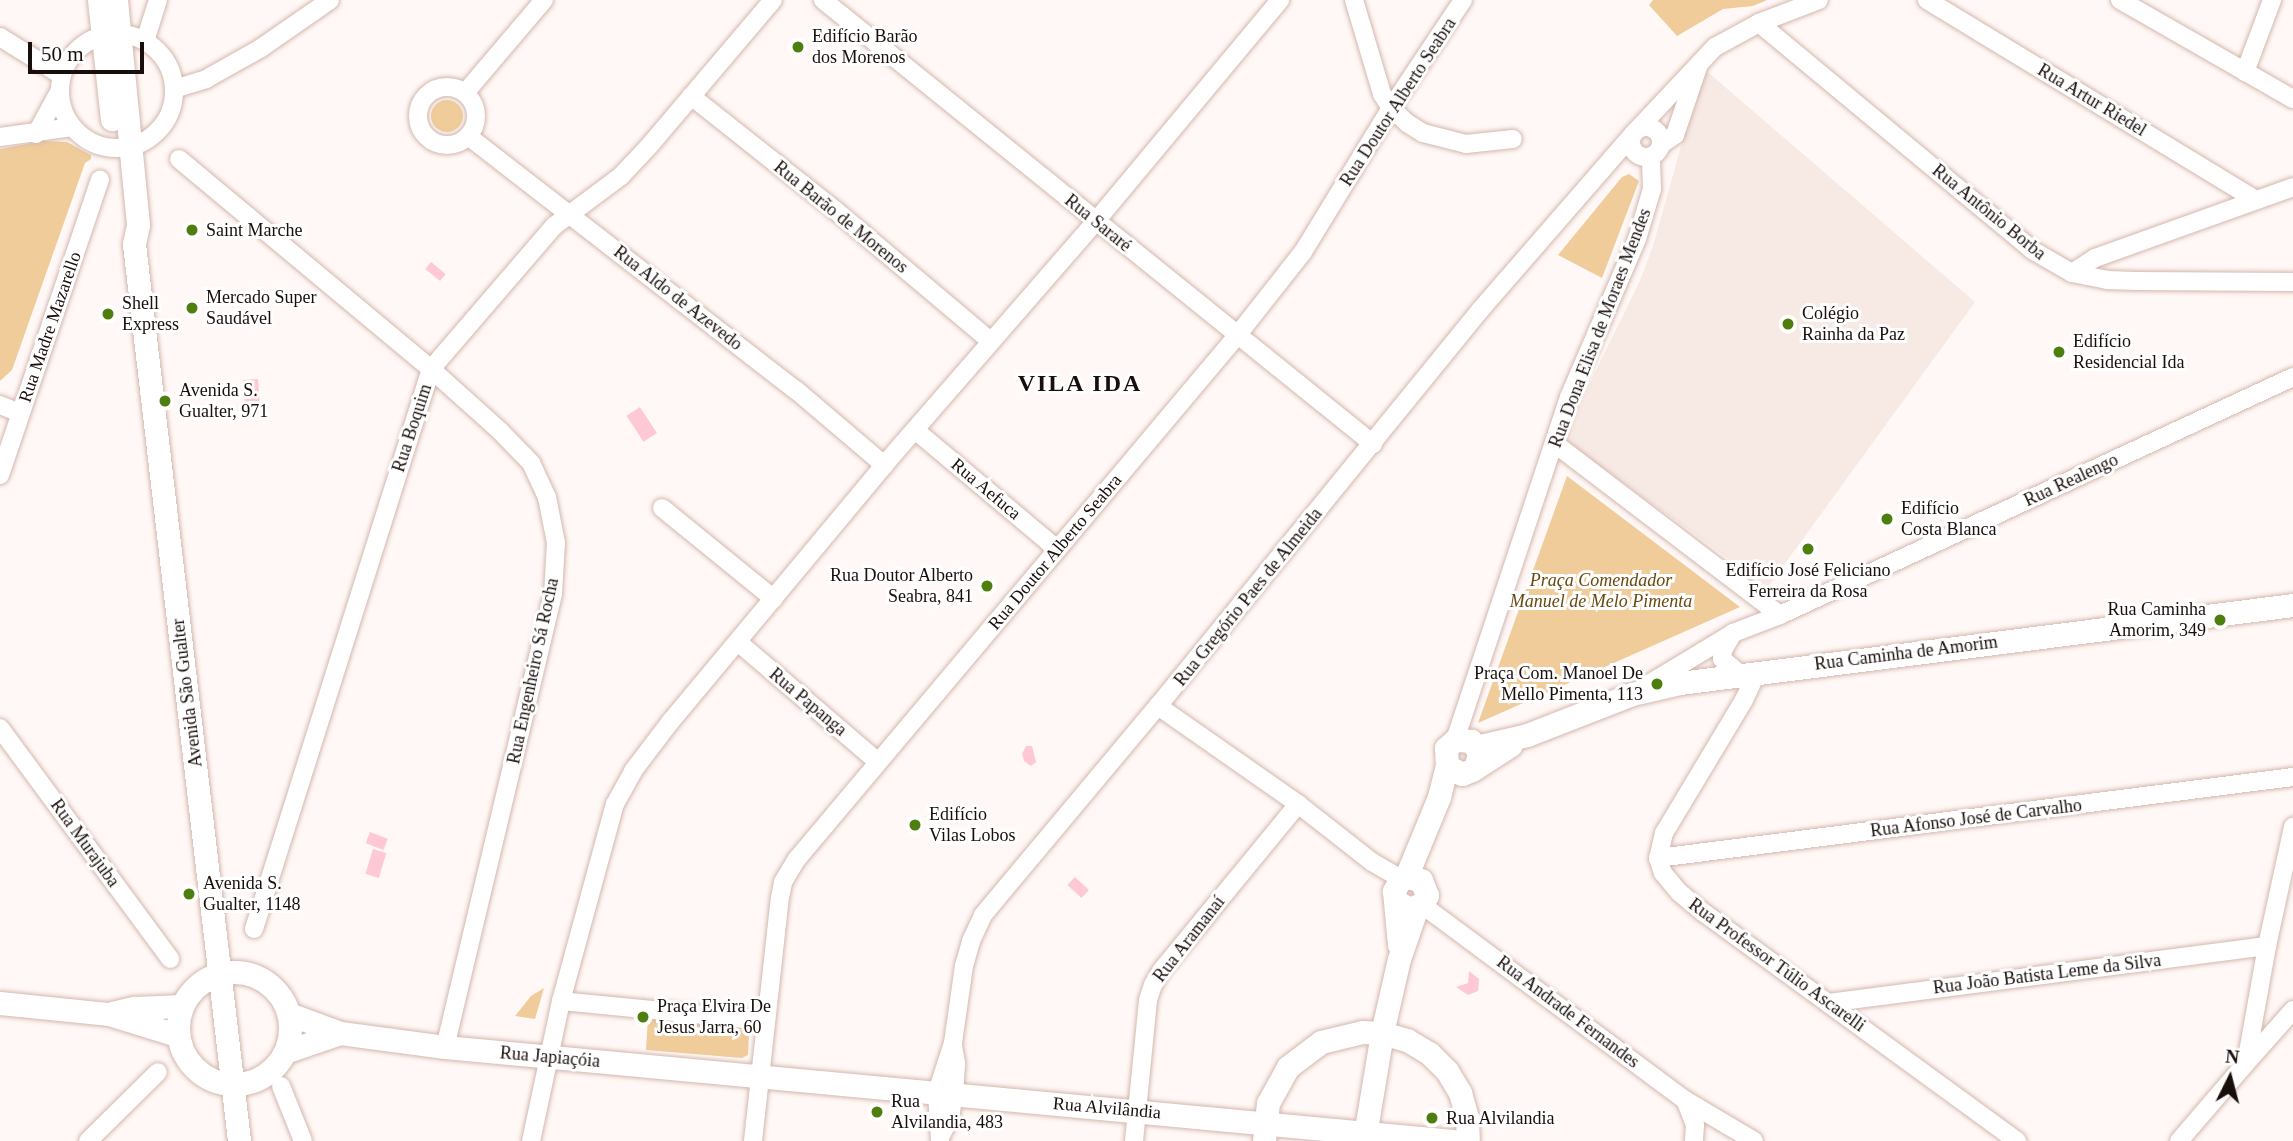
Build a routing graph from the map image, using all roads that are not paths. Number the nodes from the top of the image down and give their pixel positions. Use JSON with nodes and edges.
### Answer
{"nodes":[{"id":1,"x":99,"y":0,"type":"edge"},
{"id":2,"x":116,"y":0,"type":"edge"},
{"id":3,"x":158,"y":0,"type":"edge"},
{"id":4,"x":330,"y":0,"type":"edge"},
{"id":5,"x":544,"y":0,"type":"edge"},
{"id":6,"x":773,"y":0,"type":"edge"},
{"id":7,"x":823,"y":0,"type":"edge"},
{"id":8,"x":1280,"y":0,"type":"edge"},
{"id":9,"x":1354,"y":0,"type":"edge"},
{"id":10,"x":1464,"y":0,"type":"edge"},
{"id":11,"x":1819,"y":0,"type":"edge"},
{"id":12,"x":1927,"y":0,"type":"edge"},
{"id":13,"x":2120,"y":0,"type":"edge"},
{"id":14,"x":2272,"y":0,"type":"edge"},
{"id":15,"x":1759,"y":23,"type":"junction"},
{"id":16,"x":111,"y":34,"type":"junction"},
{"id":17,"x":0,"y":37,"type":"edge"},
{"id":18,"x":145,"y":41,"type":"junction"},
{"id":19,"x":1698,"y":66,"type":"junction"},
{"id":20,"x":2245,"y":72,"type":"junction"},
{"id":21,"x":60,"y":84,"type":"junction"},
{"id":22,"x":174,"y":89,"type":"junction"},
{"id":23,"x":465,"y":93,"type":"junction"},
{"id":24,"x":691,"y":96,"type":"junction"},
{"id":25,"x":2293,"y":99,"type":"edge"},
{"id":26,"x":1391,"y":108,"type":"junction"},
{"id":27,"x":72,"y":127,"type":"junction"},
{"id":28,"x":1635,"y":132,"type":"junction"},
{"id":29,"x":36,"y":134,"type":"junction"},
{"id":30,"x":468,"y":136,"type":"junction"},
{"id":31,"x":0,"y":137,"type":"edge"},
{"id":32,"x":1513,"y":139,"type":"dead end"},
{"id":33,"x":122,"y":147,"type":"junction"},
{"id":34,"x":1649,"y":151,"type":"junction"},
{"id":35,"x":179,"y":159,"type":"dead end"},
{"id":36,"x":1598,"y":178,"type":"junction"},
{"id":37,"x":100,"y":179,"type":"dead end"},
{"id":38,"x":2293,"y":187,"type":"edge"},
{"id":39,"x":2256,"y":200,"type":"junction"},
{"id":40,"x":569,"y":213,"type":"junction"},
{"id":41,"x":1096,"y":221,"type":"junction"},
{"id":42,"x":2072,"y":273,"type":"junction"},
{"id":43,"x":2293,"y":282,"type":"edge"},
{"id":44,"x":1236,"y":337,"type":"junction"},
{"id":45,"x":989,"y":340,"type":"junction"},
{"id":46,"x":431,"y":369,"type":"junction"},
{"id":47,"x":2293,"y":377,"type":"edge"},
{"id":48,"x":0,"y":405,"type":"edge"},
{"id":49,"x":20,"y":413,"type":"junction"},
{"id":50,"x":915,"y":430,"type":"junction"},
{"id":51,"x":1554,"y":443,"type":"junction"},
{"id":52,"x":1373,"y":444,"type":"junction"},
{"id":53,"x":884,"y":465,"type":"junction"},
{"id":54,"x":0,"y":475,"type":"edge"},
{"id":55,"x":663,"y":508,"type":"dead end"},
{"id":56,"x":1057,"y":549,"type":"junction"},
{"id":57,"x":774,"y":599,"type":"junction"},
{"id":58,"x":2293,"y":605,"type":"edge"},
{"id":59,"x":1780,"y":615,"type":"junction"},
{"id":60,"x":1733,"y":633,"type":"junction"},
{"id":61,"x":738,"y":642,"type":"junction"},
{"id":62,"x":1739,"y":674,"type":"junction"},
{"id":63,"x":1632,"y":694,"type":"junction"},
{"id":64,"x":1744,"y":700,"type":"junction"},
{"id":65,"x":1158,"y":706,"type":"junction"},
{"id":66,"x":0,"y":728,"type":"edge"},
{"id":67,"x":1464,"y":756,"type":"junction"},
{"id":68,"x":878,"y":762,"type":"junction"},
{"id":69,"x":2293,"y":777,"type":"edge"},
{"id":70,"x":1298,"y":804,"type":"junction"},
{"id":71,"x":2293,"y":827,"type":"edge"},
{"id":72,"x":1658,"y":858,"type":"junction"},
{"id":73,"x":1411,"y":892,"type":"junction"},
{"id":74,"x":254,"y":929,"type":"dead end"},
{"id":75,"x":2267,"y":946,"type":"junction"},
{"id":76,"x":170,"y":959,"type":"dead end"},
{"id":77,"x":220,"y":973,"type":"junction"},
{"id":78,"x":561,"y":1001,"type":"junction"},
{"id":79,"x":0,"y":1003,"type":"edge"},
{"id":80,"x":1828,"y":1003,"type":"junction"},
{"id":81,"x":181,"y":1006,"type":"junction"},
{"id":82,"x":2293,"y":1010,"type":"edge"},
{"id":83,"x":109,"y":1014,"type":"junction"},
{"id":84,"x":289,"y":1014,"type":"junction"},
{"id":85,"x":764,"y":1021,"type":"junction"},
{"id":86,"x":340,"y":1033,"type":"junction"},
{"id":87,"x":1382,"y":1033,"type":"junction"},
{"id":88,"x":177,"y":1035,"type":"junction"},
{"id":89,"x":445,"y":1047,"type":"junction"},
{"id":90,"x":285,"y":1052,"type":"junction"},
{"id":91,"x":547,"y":1056,"type":"junction"},
{"id":92,"x":2246,"y":1063,"type":"junction"},
{"id":93,"x":158,"y":1072,"type":"dead end"},
{"id":94,"x":760,"y":1077,"type":"junction"},
{"id":95,"x":233,"y":1084,"type":"junction"},
{"id":96,"x":281,"y":1086,"type":"dead end"},
{"id":97,"x":946,"y":1093,"type":"junction"},
{"id":98,"x":1685,"y":1100,"type":"junction"},
{"id":99,"x":1137,"y":1111,"type":"junction"},
{"id":100,"x":1987,"y":1117,"type":"junction"},
{"id":101,"x":1264,"y":1132,"type":"edge"},
{"id":102,"x":1365,"y":1137,"type":"edge"},
{"id":103,"x":940,"y":1139,"type":"edge"},
{"id":104,"x":88,"y":1141,"type":"edge"},
{"id":105,"x":239,"y":1141,"type":"edge"},
{"id":106,"x":303,"y":1141,"type":"edge"},
{"id":107,"x":531,"y":1141,"type":"edge"},
{"id":108,"x":753,"y":1141,"type":"edge"},
{"id":109,"x":1134,"y":1141,"type":"edge"},
{"id":110,"x":1453,"y":1141,"type":"edge"},
{"id":111,"x":1468,"y":1141,"type":"edge"},
{"id":112,"x":1694,"y":1141,"type":"edge"},
{"id":113,"x":1754,"y":1141,"type":"edge"},
{"id":114,"x":1997,"y":1141,"type":"edge"},
{"id":115,"x":2017,"y":1141,"type":"edge"},
{"id":116,"x":2179,"y":1141,"type":"edge"}],
"edges":[{"from":1,"to":16,"type":"street","name":"Avenida São Gualter"},
{"from":2,"to":16,"type":"street","name":"Avenida São Gualter"},
{"from":3,"to":18,"type":"street"},
{"from":4,"to":22,"type":"street"},
{"from":5,"to":23,"type":"street"},
{"from":6,"to":24,"type":"street","name":"Rua Boquim"},
{"from":7,"to":41,"type":"street","name":"Rua Sararé"},
{"from":8,"to":41,"type":"street"},
{"from":9,"to":26,"type":"street"},
{"from":10,"to":26,"type":"street","name":"Rua Doutor Alberto Seabra"},
{"from":11,"to":15,"type":"street"},
{"from":12,"to":39,"type":"street","name":"Rua Artur Riedel"},
{"from":13,"to":20,"type":"street"},
{"from":14,"to":20,"type":"street"},
{"from":15,"to":19,"type":"street","name":"Rua Gregório Paes de Almeida"},
{"from":15,"to":42,"type":"street","name":"Rua Antônio Borba"},
{"from":16,"to":18,"type":"street"},
{"from":16,"to":21,"type":"street"},
{"from":16,"to":33,"type":"street","name":"Avenida São Gualter"},
{"from":17,"to":21,"type":"street"},
{"from":18,"to":22,"type":"street"},
{"from":19,"to":28,"type":"street","name":"Rua Gregório Paes de Almeida"},
{"from":19,"to":34,"type":"street","name":"Rua Gregório Paes de Almeida"},
{"from":20,"to":25,"type":"street"},
{"from":21,"to":27,"type":"street"},
{"from":21,"to":29,"type":"street"},
{"from":22,"to":33,"type":"street"},
{"from":23,"to":30,"type":"street"},
{"from":23,"to":30,"type":"street"},
{"from":24,"to":40,"type":"street","name":"Rua Boquim"},
{"from":24,"to":45,"type":"street","name":"Rua Barão de Morenos"},
{"from":26,"to":32,"type":"street"},
{"from":26,"to":44,"type":"street","name":"Rua Doutor Alberto Seabra"},
{"from":27,"to":29,"type":"street"},
{"from":27,"to":33,"type":"street"},
{"from":28,"to":34,"type":"street","name":"Rua Dona Elisa de Moraes Mendes"},
{"from":28,"to":34,"type":"street"},
{"from":28,"to":36,"type":"street","name":"Rua Gregório Paes de Almeida"},
{"from":29,"to":31,"type":"street"},
{"from":30,"to":40,"type":"street","name":"Rua Aldo de Azevedo"},
{"from":33,"to":77,"type":"street","name":"Avenida São Gualter"},
{"from":34,"to":36,"type":"street","name":"Rua Gregório Paes de Almeida"},
{"from":34,"to":51,"type":"street","name":"Rua Dona Elisa de Moraes Mendes"},
{"from":35,"to":46,"type":"street","name":"Rua Engenheiro Sá Rocha"},
{"from":36,"to":52,"type":"street","name":"Rua Gregório Paes de Almeida"},
{"from":37,"to":49,"type":"street","name":"Rua Madre Mazarello"},
{"from":38,"to":39,"type":"street"},
{"from":39,"to":42,"type":"street"},
{"from":40,"to":46,"type":"street","name":"Rua Boquim"},
{"from":40,"to":53,"type":"street","name":"Rua Aldo de Azevedo"},
{"from":41,"to":44,"type":"street","name":"Rua Sararé"},
{"from":41,"to":45,"type":"street"},
{"from":42,"to":43,"type":"street","name":"Rua Antônio Borba"},
{"from":44,"to":52,"type":"street","name":"Rua Sararé"},
{"from":44,"to":56,"type":"street","name":"Rua Doutor Alberto Seabra"},
{"from":45,"to":50,"type":"street"},
{"from":46,"to":74,"type":"street","name":"Rua Boquim"},
{"from":46,"to":89,"type":"street","name":"Rua Engenheiro Sá Rocha"},
{"from":47,"to":59,"type":"street","name":"Rua Realengo"},
{"from":48,"to":49,"type":"street"},
{"from":49,"to":54,"type":"street","name":"Rua Madre Mazarello"},
{"from":50,"to":53,"type":"street"},
{"from":50,"to":56,"type":"street","name":"Rua Aefuca"},
{"from":51,"to":59,"type":"street"},
{"from":51,"to":67,"type":"street","name":"Rua Dona Elisa de Moraes Mendes"},
{"from":52,"to":65,"type":"street","name":"Rua Gregório Paes de Almeida"},
{"from":53,"to":57,"type":"street"},
{"from":55,"to":57,"type":"street"},
{"from":56,"to":68,"type":"street","name":"Rua Doutor Alberto Seabra"},
{"from":57,"to":61,"type":"street"},
{"from":58,"to":62,"type":"street","name":"Rua Caminha de Amorim"},
{"from":59,"to":60,"type":"street","name":"Rua Realengo"},
{"from":60,"to":62,"type":"street"},
{"from":60,"to":63,"type":"street","name":"Rua Realengo"},
{"from":61,"to":68,"type":"street","name":"Rua Papanga"},
{"from":61,"to":78,"type":"street"},
{"from":62,"to":63,"type":"street","name":"Rua Caminha de Amorim"},
{"from":62,"to":64,"type":"street"},
{"from":62,"to":64,"type":"street"},
{"from":63,"to":67,"type":"street","name":"Rua Caminha de Amorim"},
{"from":64,"to":72,"type":"street"},
{"from":65,"to":70,"type":"street","name":"Rua Andrade Fernandes"},
{"from":65,"to":97,"type":"street","name":"Rua Gregório Paes de Almeida"},
{"from":66,"to":76,"type":"street","name":"Rua Murajuba"},
{"from":67,"to":73,"type":"street","name":"Rua Caminha de Amorim"},
{"from":68,"to":85,"type":"street","name":"Rua Doutor Alberto Seabra"},
{"from":69,"to":72,"type":"street","name":"Rua Afonso José de Carvalho"},
{"from":70,"to":73,"type":"street","name":"Rua Andrade Fernandes"},
{"from":70,"to":99,"type":"street","name":"Rua Aramanaí"},
{"from":71,"to":75,"type":"street"},
{"from":72,"to":80,"type":"street","name":"Rua Professor Túlio Ascarelli"},
{"from":73,"to":87,"type":"street","name":"Rua Caminha de Amorim"},
{"from":73,"to":98,"type":"street","name":"Rua Andrade Fernandes"},
{"from":75,"to":80,"type":"street","name":"Rua João Batista Leme da Silva"},
{"from":75,"to":92,"type":"street"},
{"from":77,"to":81,"type":"street"},
{"from":77,"to":84,"type":"street"},
{"from":77,"to":95,"type":"street","name":"Avenida São Gualter"},
{"from":78,"to":85,"type":"street"},
{"from":78,"to":91,"type":"street"},
{"from":79,"to":83,"type":"street"},
{"from":80,"to":100,"type":"street","name":"Rua Professor Túlio Ascarelli"},
{"from":81,"to":83,"type":"street"},
{"from":81,"to":88,"type":"street"},
{"from":82,"to":92,"type":"street"},
{"from":83,"to":88,"type":"street"},
{"from":84,"to":86,"type":"street","name":"Rua Japiaçóia"},
{"from":84,"to":90,"type":"street"},
{"from":85,"to":94,"type":"street","name":"Rua Doutor Alberto Seabra"},
{"from":86,"to":89,"type":"street","name":"Rua Japiaçóia"},
{"from":86,"to":90,"type":"street","name":"Rua Japiaçóia"},
{"from":87,"to":101,"type":"street"},
{"from":87,"to":102,"type":"street","name":"Rua Caminha de Amorim"},
{"from":87,"to":111,"type":"street"},
{"from":88,"to":95,"type":"street"},
{"from":89,"to":91,"type":"street","name":"Rua Japiaçóia"},
{"from":90,"to":95,"type":"street"},
{"from":91,"to":94,"type":"street","name":"Rua Japiaçóia"},
{"from":91,"to":107,"type":"street"},
{"from":92,"to":116,"type":"street"},
{"from":93,"to":104,"type":"street"},
{"from":94,"to":97,"type":"street","name":"Rua Alvilândia"},
{"from":94,"to":108,"type":"street","name":"Rua Doutor Alberto Seabra"},
{"from":95,"to":105,"type":"street","name":"Avenida São Gualter"},
{"from":96,"to":106,"type":"street"},
{"from":97,"to":99,"type":"street","name":"Rua Alvilândia"},
{"from":97,"to":103,"type":"street","name":"Rua Gregório Paes de Almeida"},
{"from":98,"to":112,"type":"street"},
{"from":98,"to":113,"type":"street","name":"Rua Andrade Fernandes"},
{"from":99,"to":101,"type":"street","name":"Rua Alvilândia"},
{"from":99,"to":109,"type":"street","name":"Rua Aramanaí"},
{"from":100,"to":114,"type":"street"},
{"from":100,"to":115,"type":"street","name":"Rua Professor Túlio Ascarelli"},
{"from":101,"to":102,"type":"street","name":"Rua Alvilândia"},
{"from":102,"to":110,"type":"street","name":"Rua Alvilândia"}]}
